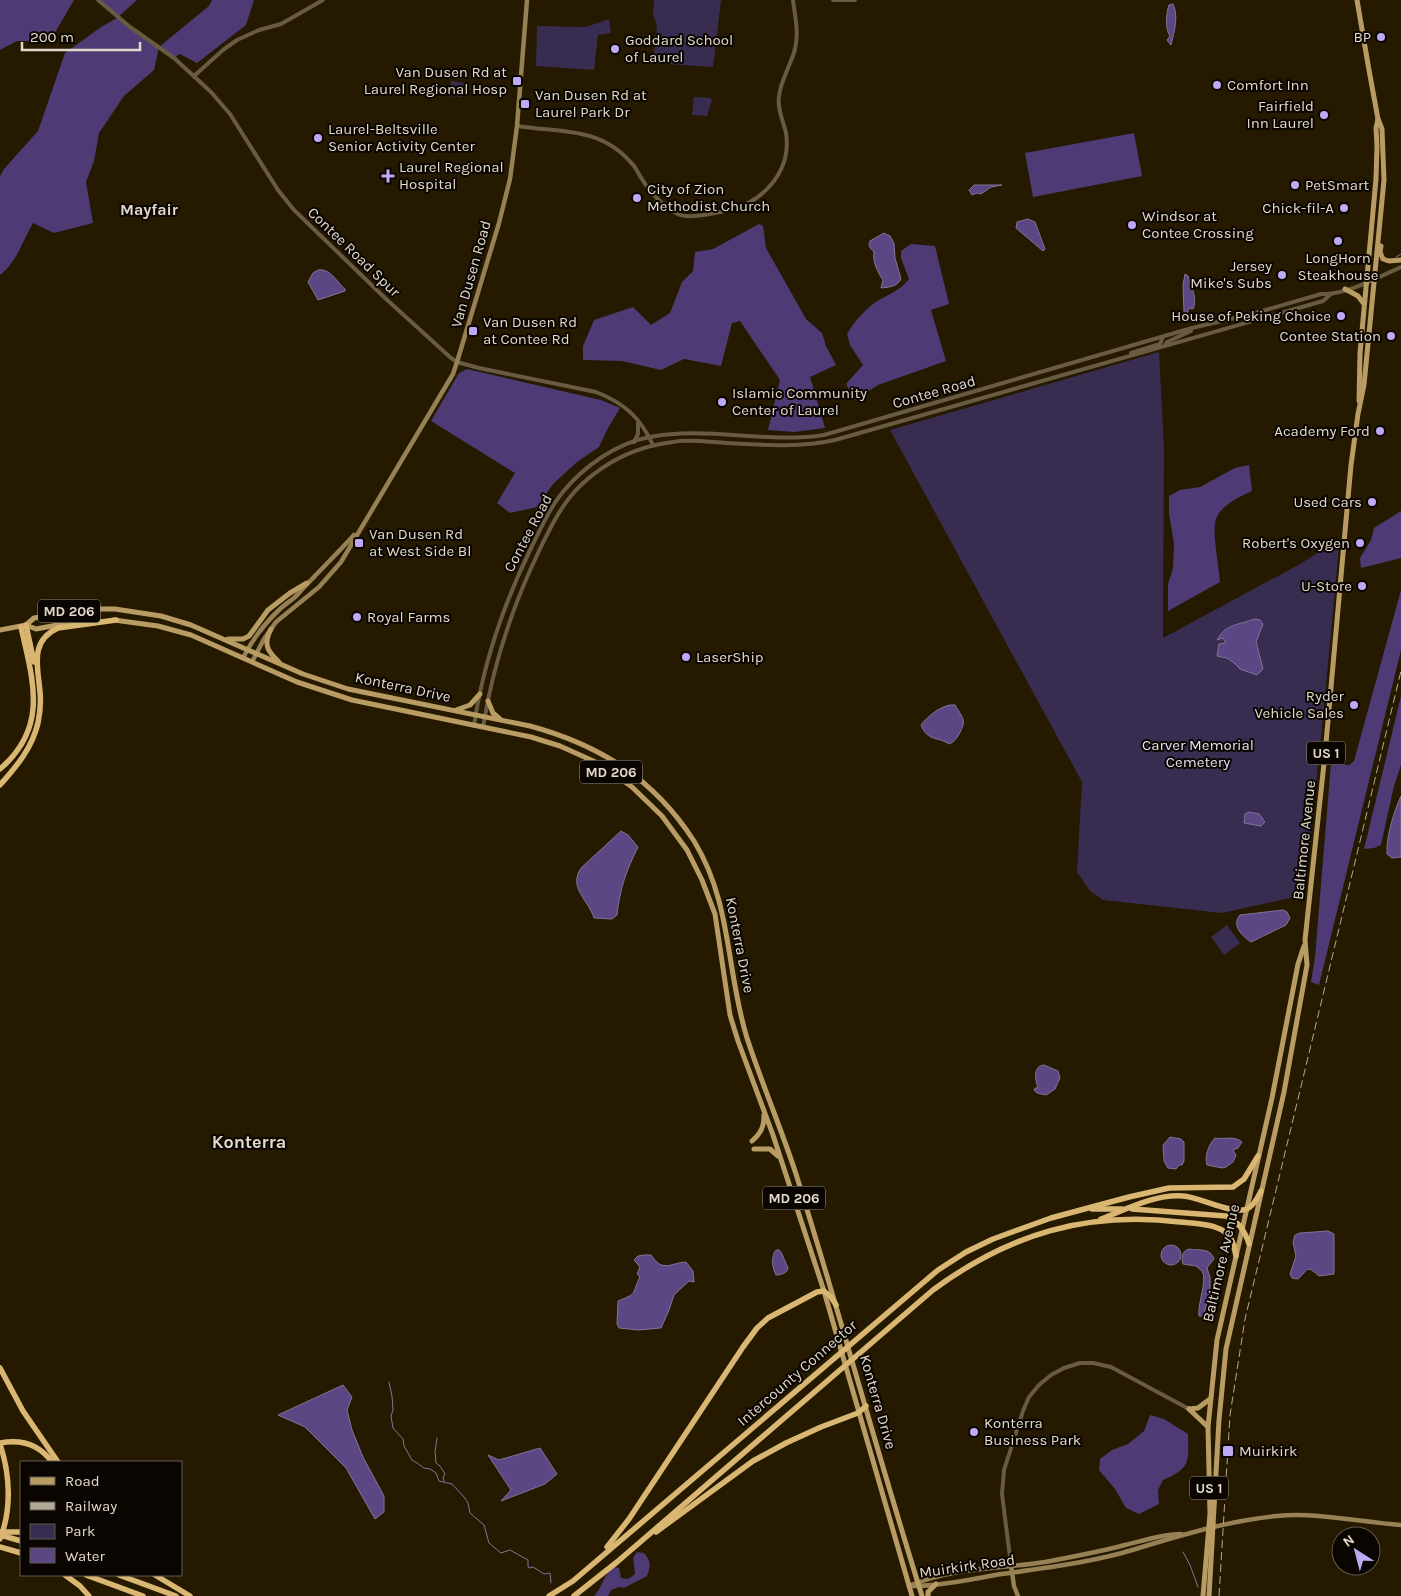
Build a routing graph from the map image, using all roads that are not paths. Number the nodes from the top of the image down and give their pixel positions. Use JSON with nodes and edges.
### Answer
{"nodes":[{"id":1,"x":98,"y":0,"type":"edge"},
{"id":2,"x":323,"y":0,"type":"edge"},
{"id":3,"x":527,"y":0,"type":"edge"},
{"id":4,"x":793,"y":0,"type":"edge"},
{"id":5,"x":833,"y":0,"type":"edge"},
{"id":6,"x":855,"y":0,"type":"edge"},
{"id":7,"x":1356,"y":0,"type":"edge"},
{"id":8,"x":194,"y":76,"type":"junction"},
{"id":9,"x":1378,"y":119,"type":"junction"},
{"id":10,"x":517,"y":126,"type":"junction"},
{"id":11,"x":1377,"y":155,"type":"junction"},
{"id":12,"x":1384,"y":180,"type":"junction"},
{"id":13,"x":1381,"y":220,"type":"junction"},
{"id":14,"x":1401,"y":260,"type":"edge"},
{"id":15,"x":1401,"y":266,"type":"edge"},
{"id":16,"x":1374,"y":280,"type":"junction"},
{"id":17,"x":1366,"y":282,"type":"junction"},
{"id":18,"x":1345,"y":290,"type":"junction"},
{"id":19,"x":1331,"y":294,"type":"junction"},
{"id":20,"x":1364,"y":305,"type":"junction"},
{"id":21,"x":1192,"y":328,"type":"junction"},
{"id":22,"x":1163,"y":337,"type":"junction"},
{"id":23,"x":1164,"y":346,"type":"junction"},
{"id":24,"x":1127,"y":356,"type":"junction"},
{"id":25,"x":457,"y":362,"type":"junction"},
{"id":26,"x":1358,"y":414,"type":"junction"},
{"id":27,"x":637,"y":419,"type":"junction"},
{"id":28,"x":649,"y":437,"type":"junction"},
{"id":29,"x":634,"y":442,"type":"junction"},
{"id":30,"x":653,"y":445,"type":"junction"},
{"id":31,"x":360,"y":529,"type":"junction"},
{"id":32,"x":307,"y":583,"type":"junction"},
{"id":33,"x":116,"y":620,"type":"junction"},
{"id":34,"x":24,"y":626,"type":"junction"},
{"id":35,"x":271,"y":629,"type":"junction"},
{"id":36,"x":0,"y":630,"type":"edge"},
{"id":37,"x":220,"y":638,"type":"junction"},
{"id":38,"x":247,"y":650,"type":"junction"},
{"id":39,"x":256,"y":654,"type":"junction"},
{"id":40,"x":243,"y":658,"type":"junction"},
{"id":41,"x":252,"y":662,"type":"junction"},
{"id":42,"x":283,"y":666,"type":"junction"},
{"id":43,"x":38,"y":678,"type":"junction"},
{"id":44,"x":480,"y":694,"type":"junction"},
{"id":45,"x":488,"y":701,"type":"junction"},
{"id":46,"x":454,"y":711,"type":"junction"},
{"id":47,"x":475,"y":715,"type":"junction"},
{"id":48,"x":484,"y":716,"type":"junction"},
{"id":49,"x":503,"y":720,"type":"junction"},
{"id":50,"x":474,"y":726,"type":"junction"},
{"id":51,"x":483,"y":727,"type":"junction"},
{"id":52,"x":0,"y":769,"type":"edge"},
{"id":53,"x":0,"y":785,"type":"edge"},
{"id":54,"x":1305,"y":940,"type":"junction"},
{"id":55,"x":764,"y":1112,"type":"junction"},
{"id":56,"x":752,"y":1141,"type":"dead end"},
{"id":57,"x":754,"y":1149,"type":"dead end"},
{"id":58,"x":1258,"y":1156,"type":"junction"},
{"id":59,"x":782,"y":1163,"type":"junction"},
{"id":60,"x":1262,"y":1191,"type":"junction"},
{"id":61,"x":1128,"y":1208,"type":"junction"},
{"id":62,"x":1246,"y":1209,"type":"junction"},
{"id":63,"x":1084,"y":1210,"type":"junction"},
{"id":64,"x":1095,"y":1221,"type":"junction"},
{"id":65,"x":1242,"y":1228,"type":"junction"},
{"id":66,"x":1249,"y":1244,"type":"junction"},
{"id":67,"x":1236,"y":1256,"type":"junction"},
{"id":68,"x":824,"y":1291,"type":"junction"},
{"id":69,"x":836,"y":1305,"type":"junction"},
{"id":70,"x":0,"y":1368,"type":"edge"},
{"id":71,"x":1210,"y":1399,"type":"junction"},
{"id":72,"x":866,"y":1406,"type":"junction"},
{"id":73,"x":1189,"y":1409,"type":"junction"},
{"id":74,"x":858,"y":1413,"type":"junction"},
{"id":75,"x":1208,"y":1427,"type":"junction"},
{"id":76,"x":0,"y":1443,"type":"edge"},
{"id":77,"x":51,"y":1461,"type":"edge"},
{"id":78,"x":57,"y":1461,"type":"edge"},
{"id":79,"x":1401,"y":1525,"type":"edge"},
{"id":80,"x":20,"y":1532,"type":"edge"},
{"id":81,"x":0,"y":1534,"type":"edge"},
{"id":82,"x":1187,"y":1534,"type":"junction"},
{"id":83,"x":0,"y":1539,"type":"edge"},
{"id":84,"x":20,"y":1541,"type":"edge"},
{"id":85,"x":0,"y":1547,"type":"edge"},
{"id":86,"x":19,"y":1553,"type":"edge"},
{"id":87,"x":598,"y":1558,"type":"junction"},
{"id":88,"x":617,"y":1562,"type":"junction"},
{"id":89,"x":1011,"y":1565,"type":"junction"},
{"id":90,"x":1012,"y":1573,"type":"junction"},
{"id":91,"x":66,"y":1576,"type":"edge"},
{"id":92,"x":89,"y":1576,"type":"edge"},
{"id":93,"x":122,"y":1576,"type":"edge"},
{"id":94,"x":157,"y":1576,"type":"edge"},
{"id":95,"x":918,"y":1584,"type":"junction"},
{"id":96,"x":936,"y":1584,"type":"junction"},
{"id":97,"x":909,"y":1586,"type":"junction"},
{"id":98,"x":89,"y":1596,"type":"edge"},
{"id":99,"x":143,"y":1596,"type":"edge"},
{"id":100,"x":176,"y":1596,"type":"edge"},
{"id":101,"x":190,"y":1596,"type":"edge"},
{"id":102,"x":550,"y":1596,"type":"edge"},
{"id":103,"x":574,"y":1596,"type":"edge"},
{"id":104,"x":912,"y":1596,"type":"edge"},
{"id":105,"x":922,"y":1596,"type":"edge"},
{"id":106,"x":928,"y":1596,"type":"edge"},
{"id":107,"x":1018,"y":1596,"type":"edge"},
{"id":108,"x":1202,"y":1596,"type":"edge"},
{"id":109,"x":1209,"y":1596,"type":"edge"}],
"edges":[{"from":1,"to":8,"type":"street","name":"Contee Road Spur"},
{"from":2,"to":8,"type":"street"},
{"from":3,"to":10,"type":"main road","name":"Van Dusen Road"},
{"from":4,"to":10,"type":"street"},
{"from":5,"to":6,"type":"street"},
{"from":7,"to":9,"type":"main road","name":"Baltimore Avenue","number":"US 1"},
{"from":8,"to":25,"type":"street","name":"Contee Road Spur"},
{"from":9,"to":11,"type":"main road","name":"Baltimore Avenue","number":"US 1"},
{"from":9,"to":12,"type":"main road","name":"Baltimore Avenue","number":"US 1"},
{"from":10,"to":25,"type":"main road","name":"Van Dusen Road"},
{"from":11,"to":12,"type":"main road"},
{"from":11,"to":17,"type":"main road","name":"Baltimore Avenue","number":"US 1"},
{"from":12,"to":13,"type":"main road","name":"Baltimore Avenue","number":"US 1"},
{"from":13,"to":14,"type":"main road"},
{"from":13,"to":16,"type":"main road","name":"Baltimore Avenue","number":"US 1"},
{"from":15,"to":16,"type":"street","name":"Contee Road"},
{"from":16,"to":17,"type":"street","name":"Contee Road"},
{"from":16,"to":26,"type":"main road","name":"Baltimore Avenue","number":"US 1"},
{"from":17,"to":18,"type":"street","name":"Contee Road"},
{"from":17,"to":20,"type":"main road","name":"Baltimore Avenue","number":"US 1"},
{"from":18,"to":19,"type":"street","name":"Contee Road"},
{"from":18,"to":20,"type":"main road"},
{"from":19,"to":21,"type":"street","name":"Contee Road"},
{"from":19,"to":23,"type":"street","name":"Contee Road"},
{"from":20,"to":26,"type":"main road","name":"Baltimore Avenue","number":"US 1"},
{"from":21,"to":22,"type":"street","name":"Contee Road"},
{"from":21,"to":23,"type":"street"},
{"from":22,"to":24,"type":"street"},
{"from":22,"to":28,"type":"street","name":"Contee Road"},
{"from":23,"to":24,"type":"street","name":"Contee Road"},
{"from":24,"to":30,"type":"street","name":"Contee Road"},
{"from":25,"to":27,"type":"street","name":"Contee Road Spur"},
{"from":25,"to":31,"type":"main road","name":"Van Dusen Road"},
{"from":26,"to":54,"type":"main road","name":"Baltimore Avenue","number":"US 1"},
{"from":27,"to":28,"type":"street","name":"Contee Road Spur"},
{"from":27,"to":29,"type":"street"},
{"from":28,"to":29,"type":"street","name":"Contee Road"},
{"from":28,"to":30,"type":"street","name":"Contee Road Spur"},
{"from":29,"to":44,"type":"street","name":"Contee Road"},
{"from":30,"to":45,"type":"street","name":"Contee Road"},
{"from":31,"to":32,"type":"main road","name":"Van Dusen Road"},
{"from":31,"to":35,"type":"main road","name":"Van Dusen Road"},
{"from":32,"to":37,"type":"main road"},
{"from":32,"to":38,"type":"main road","name":"Van Dusen Road"},
{"from":33,"to":34,"type":"main road","name":"Konterra Drive","number":"MD 206"},
{"from":33,"to":40,"type":"main road","name":"Konterra Drive","number":"MD 206"},
{"from":33,"to":43,"type":"highway"},
{"from":34,"to":36,"type":"main road","name":"Konterra Drive","number":"MD 206"},
{"from":34,"to":37,"type":"main road","name":"Konterra Drive","number":"MD 206"},
{"from":34,"to":43,"type":"highway"},
{"from":34,"to":52,"type":"highway"},
{"from":35,"to":39,"type":"main road","name":"Van Dusen Road"},
{"from":35,"to":42,"type":"main road"},
{"from":37,"to":38,"type":"main road","name":"Konterra Drive","number":"MD 206"},
{"from":38,"to":39,"type":"main road","name":"Konterra Drive","number":"MD 206"},
{"from":38,"to":40,"type":"main road","name":"Van Dusen Road"},
{"from":39,"to":41,"type":"main road","name":"Van Dusen Road"},
{"from":39,"to":42,"type":"main road","name":"Konterra Drive","number":"MD 206"},
{"from":40,"to":41,"type":"main road","name":"Konterra Drive","number":"MD 206"},
{"from":41,"to":50,"type":"main road","name":"Konterra Drive","number":"MD 206"},
{"from":42,"to":46,"type":"main road","name":"Konterra Drive","number":"MD 206"},
{"from":43,"to":53,"type":"highway"},
{"from":44,"to":46,"type":"main road"},
{"from":44,"to":47,"type":"street","name":"Contee Road"},
{"from":45,"to":48,"type":"street","name":"Contee Road"},
{"from":45,"to":49,"type":"main road"},
{"from":46,"to":47,"type":"main road","name":"Konterra Drive","number":"MD 206"},
{"from":47,"to":48,"type":"main road","name":"Konterra Drive","number":"MD 206"},
{"from":47,"to":50,"type":"street","name":"Contee Road"},
{"from":48,"to":49,"type":"main road","name":"Konterra Drive","number":"MD 206"},
{"from":48,"to":51,"type":"street","name":"Contee Road"},
{"from":49,"to":69,"type":"main road","name":"Konterra Drive","number":"MD 206"},
{"from":50,"to":51,"type":"main road","name":"Konterra Drive","number":"MD 206"},
{"from":51,"to":55,"type":"main road","name":"Konterra Drive","number":"MD 206"},
{"from":54,"to":58,"type":"main road","name":"Baltimore Avenue","number":"US 1"},
{"from":54,"to":60,"type":"main road","name":"Baltimore Avenue","number":"US 1"},
{"from":55,"to":56,"type":"main road"},
{"from":55,"to":59,"type":"main road","name":"Konterra Drive","number":"MD 206"},
{"from":57,"to":59,"type":"main road"},
{"from":58,"to":62,"type":"main road","name":"Baltimore Avenue","number":"US 1"},
{"from":58,"to":63,"type":"highway"},
{"from":59,"to":68,"type":"main road","name":"Konterra Drive","number":"MD 206"},
{"from":60,"to":62,"type":"highway"},
{"from":60,"to":66,"type":"main road","name":"Baltimore Avenue","number":"US 1"},
{"from":61,"to":62,"type":"highway"},
{"from":61,"to":63,"type":"highway"},
{"from":61,"to":64,"type":"highway"},
{"from":61,"to":65,"type":"highway"},
{"from":62,"to":65,"type":"main road","name":"Baltimore Avenue","number":"US 1"},
{"from":63,"to":87,"type":"highway","name":"Intercounty Connector"},
{"from":64,"to":67,"type":"highway"},
{"from":64,"to":88,"type":"highway","name":"Intercounty Connector"},
{"from":65,"to":66,"type":"highway"},
{"from":65,"to":67,"type":"main road","name":"Baltimore Avenue","number":"US 1"},
{"from":66,"to":109,"type":"main road","name":"Baltimore Avenue","number":"US 1"},
{"from":67,"to":71,"type":"main road","name":"Baltimore Avenue","number":"US 1"},
{"from":68,"to":69,"type":"highway"},
{"from":68,"to":74,"type":"main road","name":"Konterra Drive","number":"MD 206"},
{"from":68,"to":87,"type":"highway"},
{"from":69,"to":72,"type":"main road","name":"Konterra Drive","number":"MD 206"},
{"from":70,"to":78,"type":"highway"},
{"from":71,"to":73,"type":"main road"},
{"from":71,"to":75,"type":"main road","name":"Baltimore Avenue","number":"US 1"},
{"from":72,"to":74,"type":"highway"},
{"from":72,"to":95,"type":"main road","name":"Konterra Drive","number":"MD 206"},
{"from":73,"to":75,"type":"main road"},
{"from":73,"to":89,"type":"street"},
{"from":74,"to":88,"type":"highway"},
{"from":74,"to":97,"type":"main road","name":"Konterra Drive","number":"MD 206"},
{"from":75,"to":108,"type":"main road","name":"Baltimore Avenue","number":"US 1"},
{"from":76,"to":77,"type":"highway"},
{"from":76,"to":83,"type":"highway"},
{"from":79,"to":82,"type":"main road","name":"Muirkirk Road"},
{"from":80,"to":81,"type":"highway"},
{"from":81,"to":84,"type":"highway"},
{"from":82,"to":89,"type":"main road","name":"Muirkirk Road"},
{"from":82,"to":90,"type":"main road","name":"Muirkirk Road"},
{"from":85,"to":86,"type":"highway"},
{"from":87,"to":102,"type":"highway","name":"Intercounty Connector"},
{"from":88,"to":103,"type":"highway","name":"Intercounty Connector"},
{"from":89,"to":90,"type":"main road"},
{"from":89,"to":95,"type":"main road","name":"Muirkirk Road"},
{"from":90,"to":96,"type":"main road","name":"Muirkirk Road"},
{"from":90,"to":107,"type":"main road"},
{"from":91,"to":98,"type":"highway"},
{"from":92,"to":99,"type":"highway"},
{"from":93,"to":100,"type":"highway"},
{"from":94,"to":101,"type":"highway"},
{"from":95,"to":96,"type":"main road","name":"Muirkirk Road"},
{"from":95,"to":97,"type":"main road","name":"Muirkirk Road"},
{"from":95,"to":105,"type":"main road","number":"MD 206"},
{"from":96,"to":106,"type":"main road"},
{"from":97,"to":104,"type":"main road","number":"MD 206"}]}
